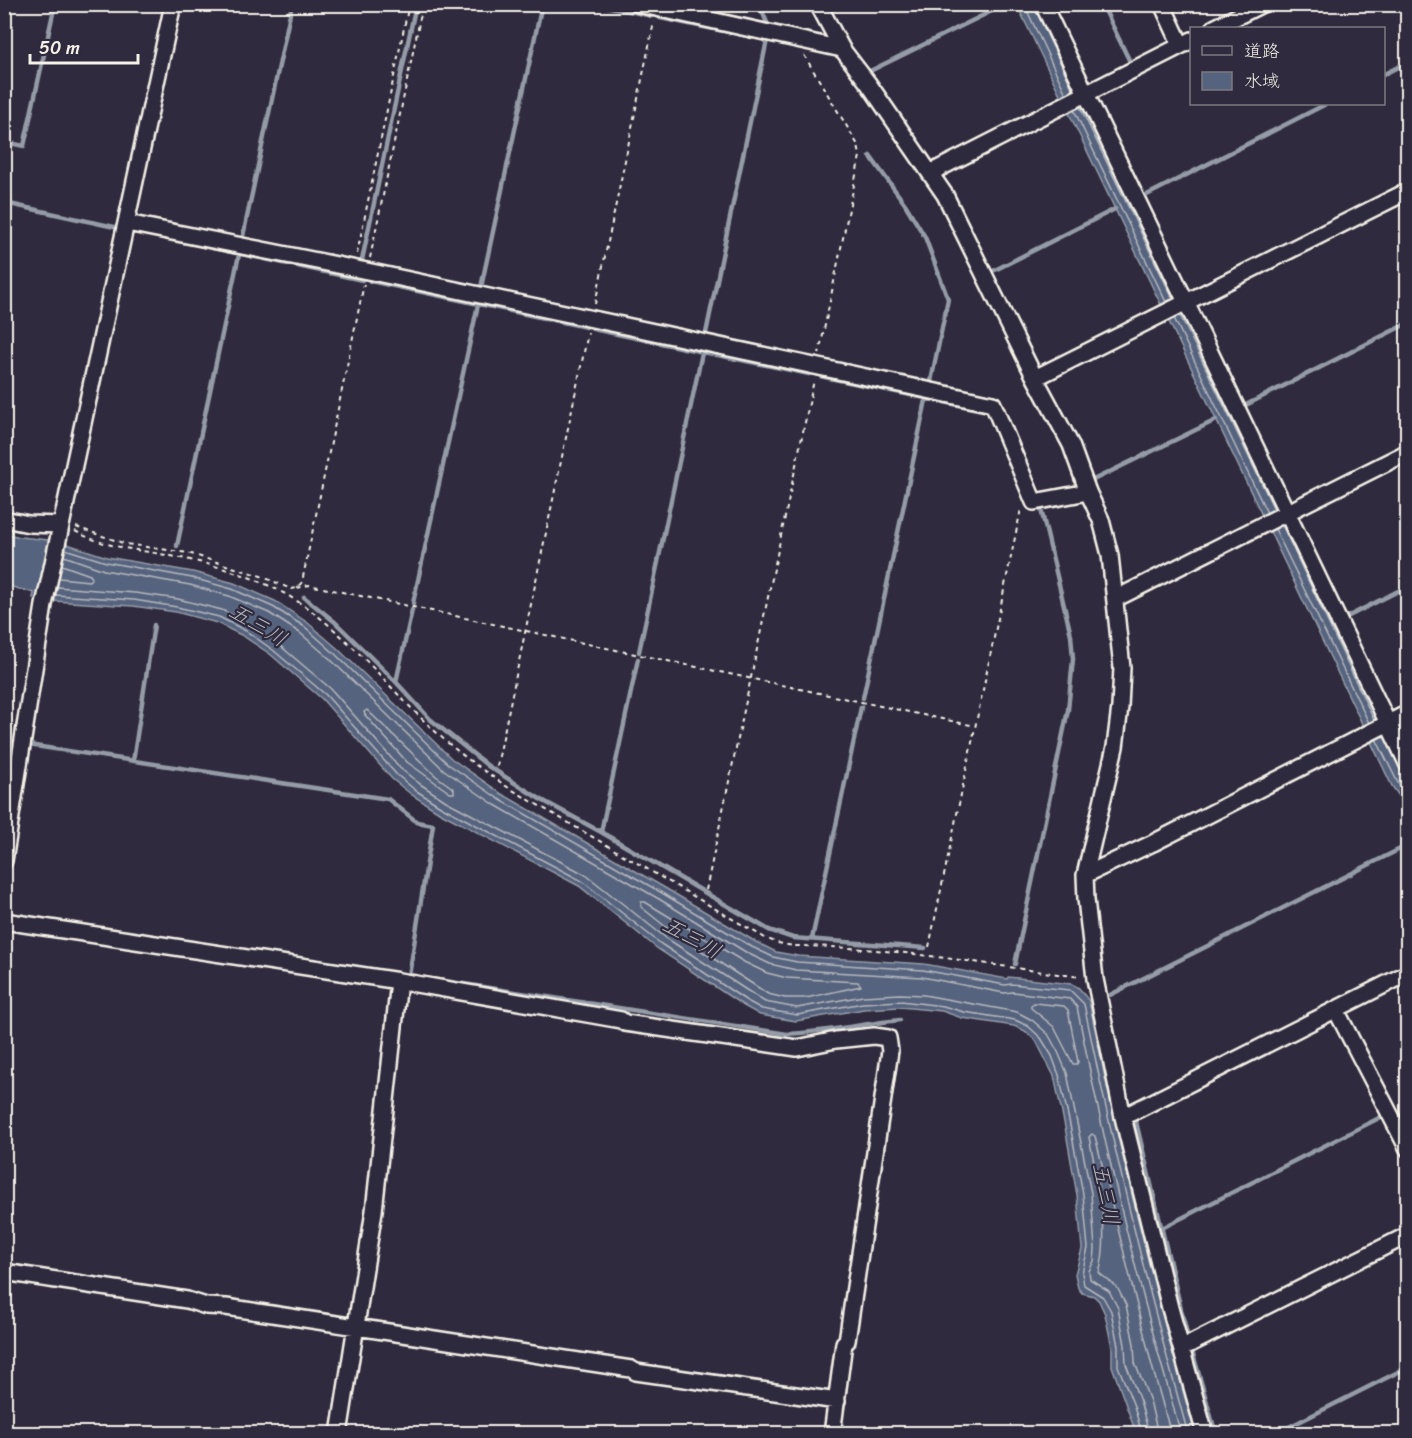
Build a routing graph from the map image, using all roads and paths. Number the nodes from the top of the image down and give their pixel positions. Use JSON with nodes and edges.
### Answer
{"nodes":[{"id":1,"x":173,"y":4,"type":"edge"},
{"id":2,"x":409,"y":4,"type":"edge"},
{"id":3,"x":423,"y":4,"type":"edge"},
{"id":4,"x":638,"y":4,"type":"edge"},
{"id":5,"x":818,"y":4,"type":"edge"},
{"id":6,"x":1043,"y":4,"type":"edge"},
{"id":7,"x":1162,"y":4,"type":"edge"},
{"id":8,"x":1262,"y":4,"type":"edge"},
{"id":9,"x":657,"y":9,"type":"junction"},
{"id":10,"x":1216,"y":27,"type":"edge"},
{"id":11,"x":798,"y":38,"type":"junction"},
{"id":12,"x":1186,"y":42,"type":"edge"},
{"id":13,"x":842,"y":49,"type":"junction"},
{"id":14,"x":1085,"y":94,"type":"junction"},
{"id":15,"x":930,"y":173,"type":"junction"},
{"id":16,"x":1407,"y":191,"type":"edge"},
{"id":17,"x":127,"y":223,"type":"junction"},
{"id":18,"x":361,"y":270,"type":"junction"},
{"id":19,"x":1186,"y":303,"type":"junction"},
{"id":20,"x":591,"y":320,"type":"junction"},
{"id":21,"x":817,"y":367,"type":"junction"},
{"id":22,"x":1035,"y":378,"type":"junction"},
{"id":23,"x":1407,"y":452,"type":"edge"},
{"id":24,"x":1088,"y":492,"type":"junction"},
{"id":25,"x":1034,"y":502,"type":"junction"},
{"id":26,"x":1286,"y":514,"type":"junction"},
{"id":27,"x":4,"y":519,"type":"edge"},
{"id":28,"x":62,"y":525,"type":"junction"},
{"id":29,"x":297,"y":588,"type":"junction"},
{"id":30,"x":1115,"y":599,"type":"junction"},
{"id":31,"x":526,"y":631,"type":"junction"},
{"id":32,"x":751,"y":679,"type":"junction"},
{"id":33,"x":1407,"y":712,"type":"edge"},
{"id":34,"x":1387,"y":723,"type":"junction"},
{"id":35,"x":975,"y":726,"type":"junction"},
{"id":36,"x":1407,"y":765,"type":"edge"},
{"id":37,"x":497,"y":766,"type":"dead end"},
{"id":38,"x":4,"y":861,"type":"edge"},
{"id":39,"x":1085,"y":875,"type":"junction"},
{"id":40,"x":706,"y":890,"type":"dead end"},
{"id":41,"x":4,"y":921,"type":"edge"},
{"id":42,"x":929,"y":947,"type":"dead end"},
{"id":43,"x":1407,"y":973,"type":"edge"},
{"id":44,"x":1095,"y":979,"type":"junction"},
{"id":45,"x":399,"y":981,"type":"junction"},
{"id":46,"x":1336,"y":1010,"type":"junction"},
{"id":47,"x":1123,"y":1117,"type":"junction"},
{"id":48,"x":1407,"y":1149,"type":"edge"},
{"id":49,"x":1407,"y":1235,"type":"edge"},
{"id":50,"x":4,"y":1272,"type":"edge"},
{"id":51,"x":356,"y":1327,"type":"junction"},
{"id":52,"x":1182,"y":1348,"type":"junction"},
{"id":53,"x":837,"y":1401,"type":"junction"},
{"id":54,"x":339,"y":1434,"type":"edge"},
{"id":55,"x":832,"y":1434,"type":"edge"},
{"id":56,"x":1205,"y":1434,"type":"edge"}],
"edges":[{"from":1,"to":17,"type":"street"},
{"from":2,"to":18,"type":"path"},
{"from":3,"to":18,"type":"path"},
{"from":4,"to":9,"type":"street"},
{"from":5,"to":13,"type":"street"},
{"from":6,"to":14,"type":"street"},
{"from":7,"to":12,"type":"street"},
{"from":8,"to":10,"type":"street"},
{"from":9,"to":11,"type":"street"},
{"from":9,"to":20,"type":"path"},
{"from":11,"to":13,"type":"street"},
{"from":11,"to":21,"type":"path"},
{"from":12,"to":14,"type":"street"},
{"from":13,"to":15,"type":"street"},
{"from":14,"to":15,"type":"street"},
{"from":14,"to":19,"type":"street"},
{"from":15,"to":22,"type":"street"},
{"from":16,"to":19,"type":"street"},
{"from":17,"to":18,"type":"street"},
{"from":17,"to":28,"type":"street"},
{"from":18,"to":20,"type":"street"},
{"from":18,"to":29,"type":"path"},
{"from":19,"to":22,"type":"street"},
{"from":19,"to":26,"type":"street"},
{"from":20,"to":21,"type":"street"},
{"from":20,"to":31,"type":"path"},
{"from":21,"to":25,"type":"street"},
{"from":21,"to":32,"type":"path"},
{"from":22,"to":24,"type":"street"},
{"from":23,"to":26,"type":"street"},
{"from":24,"to":25,"type":"street"},
{"from":24,"to":30,"type":"street"},
{"from":25,"to":35,"type":"path"},
{"from":26,"to":30,"type":"street"},
{"from":26,"to":34,"type":"street"},
{"from":27,"to":28,"type":"street"},
{"from":28,"to":29,"type":"path"},
{"from":28,"to":38,"type":"street"},
{"from":28,"to":44,"type":"path"},
{"from":29,"to":31,"type":"path"},
{"from":30,"to":39,"type":"street"},
{"from":31,"to":32,"type":"path"},
{"from":31,"to":37,"type":"path"},
{"from":32,"to":35,"type":"path"},
{"from":32,"to":40,"type":"path"},
{"from":33,"to":34,"type":"street"},
{"from":34,"to":36,"type":"street"},
{"from":34,"to":39,"type":"street"},
{"from":35,"to":42,"type":"path"},
{"from":39,"to":44,"type":"street"},
{"from":41,"to":45,"type":"street"},
{"from":43,"to":46,"type":"street"},
{"from":44,"to":47,"type":"street"},
{"from":45,"to":51,"type":"street"},
{"from":45,"to":53,"type":"street"},
{"from":46,"to":47,"type":"street"},
{"from":46,"to":48,"type":"street"},
{"from":47,"to":52,"type":"street"},
{"from":49,"to":52,"type":"street"},
{"from":50,"to":51,"type":"street"},
{"from":51,"to":53,"type":"street"},
{"from":51,"to":54,"type":"street"},
{"from":52,"to":56,"type":"street"},
{"from":53,"to":55,"type":"street"}]}
